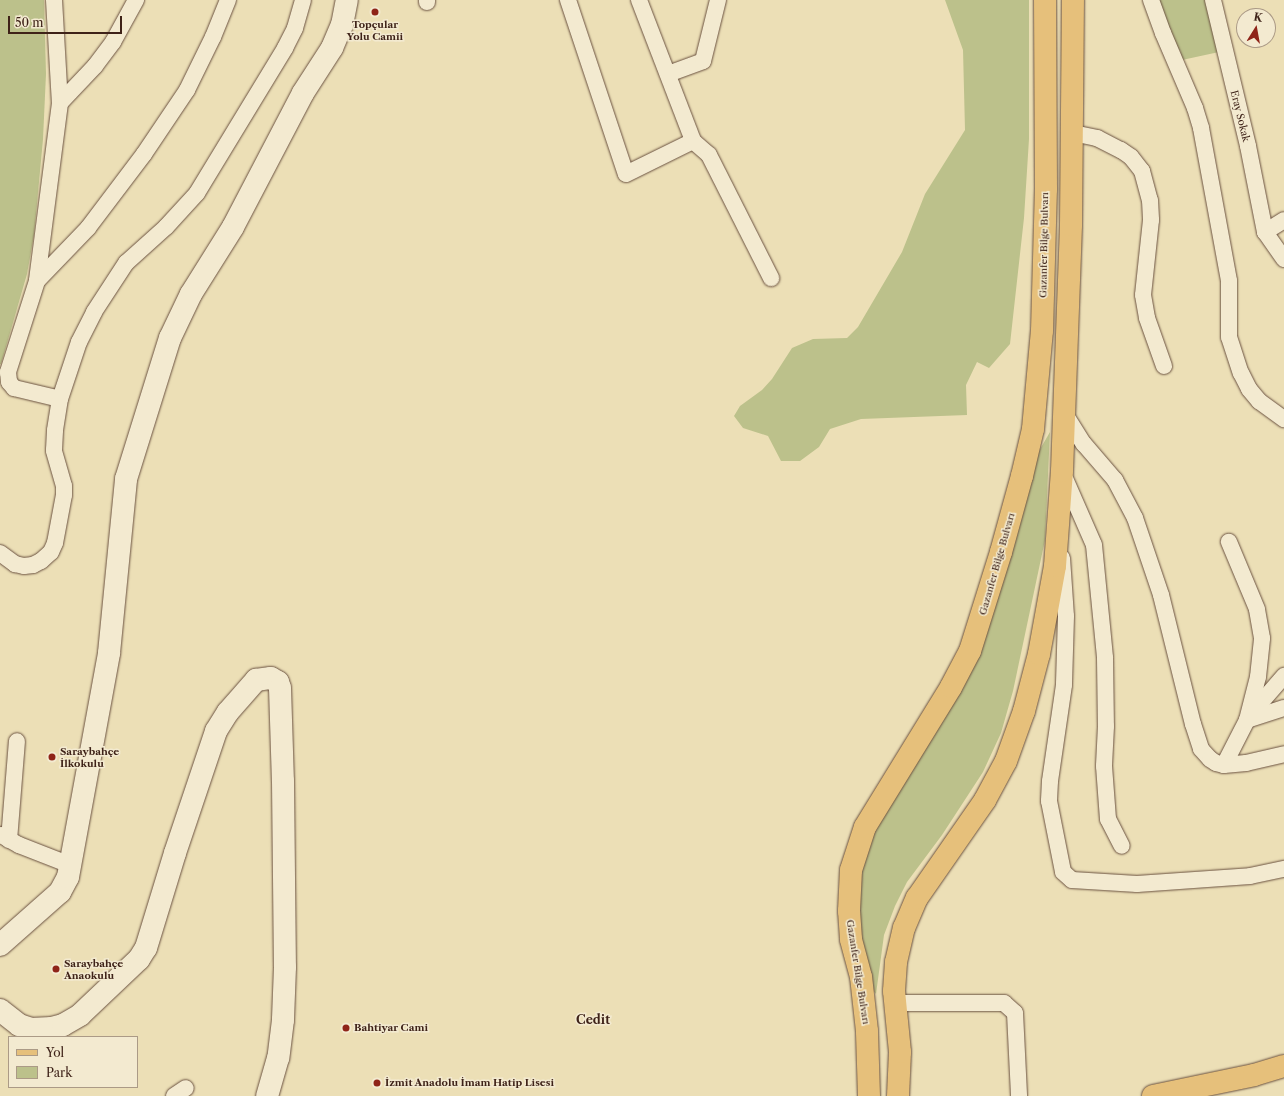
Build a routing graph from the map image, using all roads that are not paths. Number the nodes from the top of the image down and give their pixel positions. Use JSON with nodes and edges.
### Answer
{"nodes":[{"id":1,"x":54,"y":0,"type":"edge"},
{"id":2,"x":136,"y":0,"type":"edge"},
{"id":3,"x":228,"y":0,"type":"edge"},
{"id":4,"x":303,"y":0,"type":"edge"},
{"id":5,"x":347,"y":0,"type":"edge"},
{"id":6,"x":568,"y":0,"type":"edge"},
{"id":7,"x":639,"y":0,"type":"edge"},
{"id":8,"x":718,"y":0,"type":"edge"},
{"id":9,"x":1045,"y":0,"type":"edge"},
{"id":10,"x":1072,"y":0,"type":"edge"},
{"id":11,"x":1151,"y":0,"type":"edge"},
{"id":12,"x":1213,"y":0,"type":"edge"},
{"id":13,"x":668,"y":74,"type":"junction"},
{"id":14,"x":60,"y":103,"type":"junction"},
{"id":15,"x":1072,"y":133,"type":"junction"},
{"id":16,"x":693,"y":142,"type":"junction"},
{"id":17,"x":1284,"y":220,"type":"edge"},
{"id":18,"x":1265,"y":232,"type":"junction"},
{"id":19,"x":1284,"y":259,"type":"edge"},
{"id":20,"x":770,"y":278,"type":"dead end"},
{"id":21,"x":37,"y":281,"type":"junction"},
{"id":22,"x":1164,"y":366,"type":"dead end"},
{"id":23,"x":60,"y":399,"type":"junction"},
{"id":24,"x":1063,"y":410,"type":"junction"},
{"id":25,"x":1284,"y":419,"type":"edge"},
{"id":26,"x":1062,"y":471,"type":"junction"},
{"id":27,"x":1058,"y":529,"type":"junction"},
{"id":28,"x":1229,"y":542,"type":"dead end"},
{"id":29,"x":0,"y":553,"type":"edge"},
{"id":30,"x":1042,"y":640,"type":"junction"},
{"id":31,"x":1065,"y":640,"type":"junction"},
{"id":32,"x":1284,"y":676,"type":"edge"},
{"id":33,"x":1284,"y":708,"type":"edge"},
{"id":34,"x":1247,"y":720,"type":"junction"},
{"id":35,"x":17,"y":741,"type":"dead end"},
{"id":36,"x":1284,"y":754,"type":"edge"},
{"id":37,"x":1224,"y":765,"type":"junction"},
{"id":38,"x":5,"y":837,"type":"edge"},
{"id":39,"x":1122,"y":846,"type":"dead end"},
{"id":40,"x":70,"y":865,"type":"junction"},
{"id":41,"x":1284,"y":869,"type":"edge"},
{"id":42,"x":0,"y":945,"type":"edge"},
{"id":43,"x":896,"y":1003,"type":"junction"},
{"id":44,"x":0,"y":1010,"type":"edge"},
{"id":45,"x":1284,"y":1066,"type":"edge"},
{"id":46,"x":868,"y":1094,"type":"edge"},
{"id":47,"x":899,"y":1094,"type":"edge"},
{"id":48,"x":267,"y":1096,"type":"edge"},
{"id":49,"x":1019,"y":1096,"type":"edge"},
{"id":50,"x":1153,"y":1096,"type":"edge"}],
"edges":[{"from":1,"to":14,"type":"street"},
{"from":2,"to":14,"type":"street"},
{"from":3,"to":21,"type":"street"},
{"from":4,"to":23,"type":"street"},
{"from":5,"to":40,"type":"main road"},
{"from":6,"to":16,"type":"street"},
{"from":7,"to":13,"type":"street"},
{"from":8,"to":13,"type":"street"},
{"from":9,"to":46,"type":"main road","name":"Gazanfer Bilge Bulvarı"},
{"from":10,"to":15,"type":"main road"},
{"from":11,"to":25,"type":"street"},
{"from":12,"to":18,"type":"street","name":"Eray Sokak"},
{"from":13,"to":16,"type":"street"},
{"from":14,"to":21,"type":"street"},
{"from":15,"to":22,"type":"street"},
{"from":15,"to":24,"type":"main road"},
{"from":16,"to":20,"type":"street"},
{"from":17,"to":18,"type":"street"},
{"from":18,"to":19,"type":"street"},
{"from":21,"to":23,"type":"street"},
{"from":23,"to":29,"type":"street"},
{"from":24,"to":26,"type":"main road"},
{"from":24,"to":37,"type":"street"},
{"from":26,"to":27,"type":"main road"},
{"from":26,"to":39,"type":"street"},
{"from":27,"to":30,"type":"main road"},
{"from":27,"to":31,"type":"street"},
{"from":28,"to":34,"type":"street"},
{"from":30,"to":31,"type":"street"},
{"from":30,"to":43,"type":"main road"},
{"from":31,"to":41,"type":"street"},
{"from":32,"to":34,"type":"street"},
{"from":33,"to":34,"type":"street"},
{"from":34,"to":37,"type":"street"},
{"from":35,"to":38,"type":"street"},
{"from":36,"to":37,"type":"street"},
{"from":38,"to":40,"type":"street"},
{"from":40,"to":42,"type":"main road"},
{"from":43,"to":47,"type":"main road"},
{"from":43,"to":49,"type":"street"},
{"from":44,"to":48,"type":"main road"},
{"from":45,"to":50,"type":"main road"}]}
